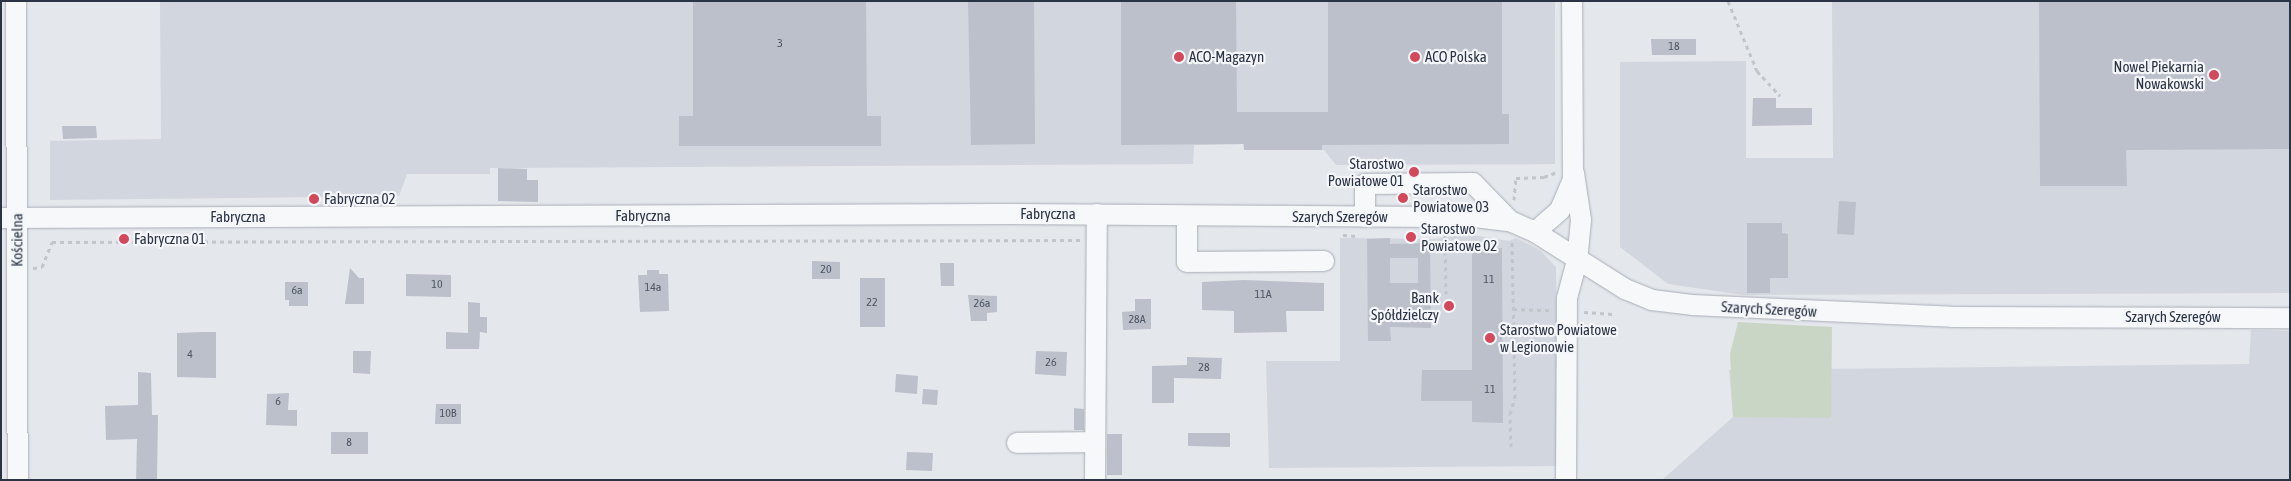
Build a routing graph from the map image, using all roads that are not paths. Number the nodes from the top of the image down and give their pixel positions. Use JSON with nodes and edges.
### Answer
{"nodes":[{"id":1,"x":16,"y":1,"type":"edge"},
{"id":2,"x":1572,"y":1,"type":"edge"},
{"id":3,"x":1568,"y":169,"type":"junction"},
{"id":4,"x":1097,"y":214,"type":"junction"},
{"id":5,"x":1558,"y":214,"type":"junction"},
{"id":6,"x":1188,"y":216,"type":"junction"},
{"id":7,"x":1269,"y":216,"type":"joint"},
{"id":8,"x":9,"y":217,"type":"edge"},
{"id":9,"x":1581,"y":220,"type":"junction"},
{"id":10,"x":1510,"y":222,"type":"junction"},
{"id":11,"x":1365,"y":226,"type":"junction"},
{"id":12,"x":1535,"y":232,"type":"junction"},
{"id":13,"x":1577,"y":260,"type":"junction"},
{"id":14,"x":1324,"y":261,"type":"dead end"},
{"id":15,"x":2290,"y":318,"type":"edge"},
{"id":16,"x":1094,"y":442,"type":"junction"},
{"id":17,"x":1017,"y":443,"type":"dead end"},
{"id":18,"x":18,"y":480,"type":"edge"},
{"id":19,"x":1095,"y":480,"type":"edge"},
{"id":20,"x":1566,"y":480,"type":"edge"}],
"edges":[{"from":1,"to":8,"type":"street","name":"Kościelna"},
{"from":2,"to":3,"type":"street"},
{"from":3,"to":5,"type":"street"},
{"from":3,"to":9,"type":"street"},
{"from":4,"to":6,"type":"street","name":"Fabryczna"},
{"from":4,"to":8,"type":"street","name":"Fabryczna"},
{"from":4,"to":16,"type":"street"},
{"from":5,"to":9,"type":"street"},
{"from":5,"to":12,"type":"street"},
{"from":6,"to":7,"type":"street","name":"Fabryczna"},
{"from":6,"to":14,"type":"street"},
{"from":7,"to":11,"type":"street","name":"Szarych Szeregów"},
{"from":8,"to":18,"type":"street","name":"Kościelna"},
{"from":9,"to":13,"type":"street"},
{"from":10,"to":11,"type":"street","name":"Szarych Szeregów"},
{"from":10,"to":11,"type":"street"},
{"from":10,"to":12,"type":"street","name":"Szarych Szeregów"},
{"from":12,"to":13,"type":"street","name":"Szarych Szeregów"},
{"from":13,"to":15,"type":"street","name":"Szarych Szeregów"},
{"from":13,"to":20,"type":"street"},
{"from":16,"to":17,"type":"street"},
{"from":16,"to":19,"type":"street"}]}
